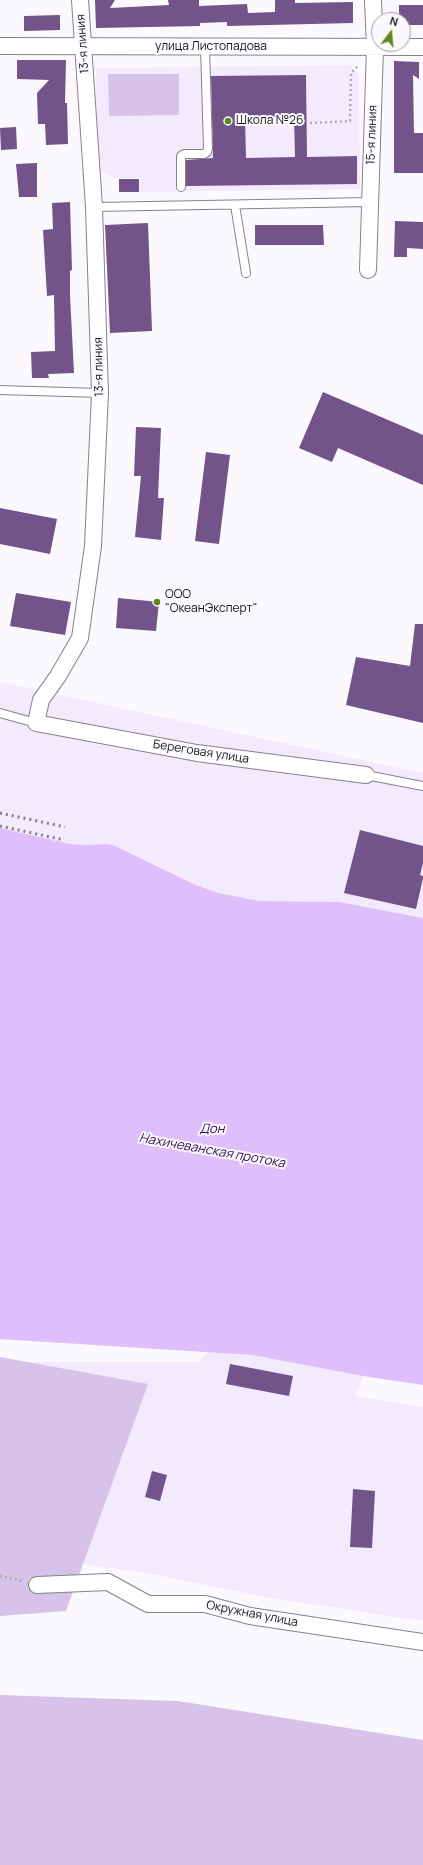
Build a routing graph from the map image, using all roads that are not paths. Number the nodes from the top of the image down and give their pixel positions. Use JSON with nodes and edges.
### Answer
{"nodes":[{"id":1,"x":80,"y":0,"type":"edge"},
{"id":2,"x":373,"y":0,"type":"edge"},
{"id":3,"x":374,"y":12,"type":"edge"},
{"id":4,"x":0,"y":46,"type":"edge"},
{"id":5,"x":83,"y":47,"type":"junction"},
{"id":6,"x":205,"y":47,"type":"junction"},
{"id":7,"x":371,"y":47,"type":"edge"},
{"id":8,"x":411,"y":47,"type":"edge"},
{"id":9,"x":423,"y":47,"type":"edge"},
{"id":10,"x":375,"y":52,"type":"edge"},
{"id":11,"x":181,"y":187,"type":"dead end"},
{"id":12,"x":370,"y":202,"type":"junction"},
{"id":13,"x":235,"y":205,"type":"junction"},
{"id":14,"x":94,"y":207,"type":"junction"},
{"id":15,"x":368,"y":270,"type":"dead end"},
{"id":16,"x":246,"y":273,"type":"dead end"},
{"id":17,"x":0,"y":390,"type":"edge"},
{"id":18,"x":100,"y":393,"type":"junction"},
{"id":19,"x":0,"y":713,"type":"edge"},
{"id":20,"x":36,"y":723,"type":"junction"},
{"id":21,"x":366,"y":775,"type":"joint"},
{"id":22,"x":423,"y":786,"type":"edge"},
{"id":23,"x":37,"y":1585,"type":"road end"},
{"id":24,"x":423,"y":1642,"type":"edge"}],
"edges":[{"from":1,"to":5,"type":"street","name":"13-я линия"},
{"from":2,"to":3,"type":"street","name":"15-я линия"},
{"from":4,"to":5,"type":"street","name":"улица Листопадова"},
{"from":5,"to":6,"type":"street","name":"улица Листопадова"},
{"from":5,"to":14,"type":"street","name":"13-я линия"},
{"from":6,"to":7,"type":"street","name":"улица Листопадова"},
{"from":6,"to":11,"type":"lane"},
{"from":8,"to":9,"type":"street","name":"улица Листопадова"},
{"from":10,"to":12,"type":"street","name":"15-я линия"},
{"from":12,"to":13,"type":"lane"},
{"from":12,"to":15,"type":"street","name":"15-я линия"},
{"from":13,"to":14,"type":"lane"},
{"from":13,"to":16,"type":"lane"},
{"from":14,"to":18,"type":"street","name":"13-я линия"},
{"from":17,"to":18,"type":"lane"},
{"from":18,"to":20,"type":"street","name":"13-я линия"},
{"from":19,"to":20,"type":"lane"},
{"from":20,"to":21,"type":"street","name":"Береговая улица"},
{"from":21,"to":22,"type":"lane"},
{"from":23,"to":24,"type":"street","name":"Окружная улица"}]}
